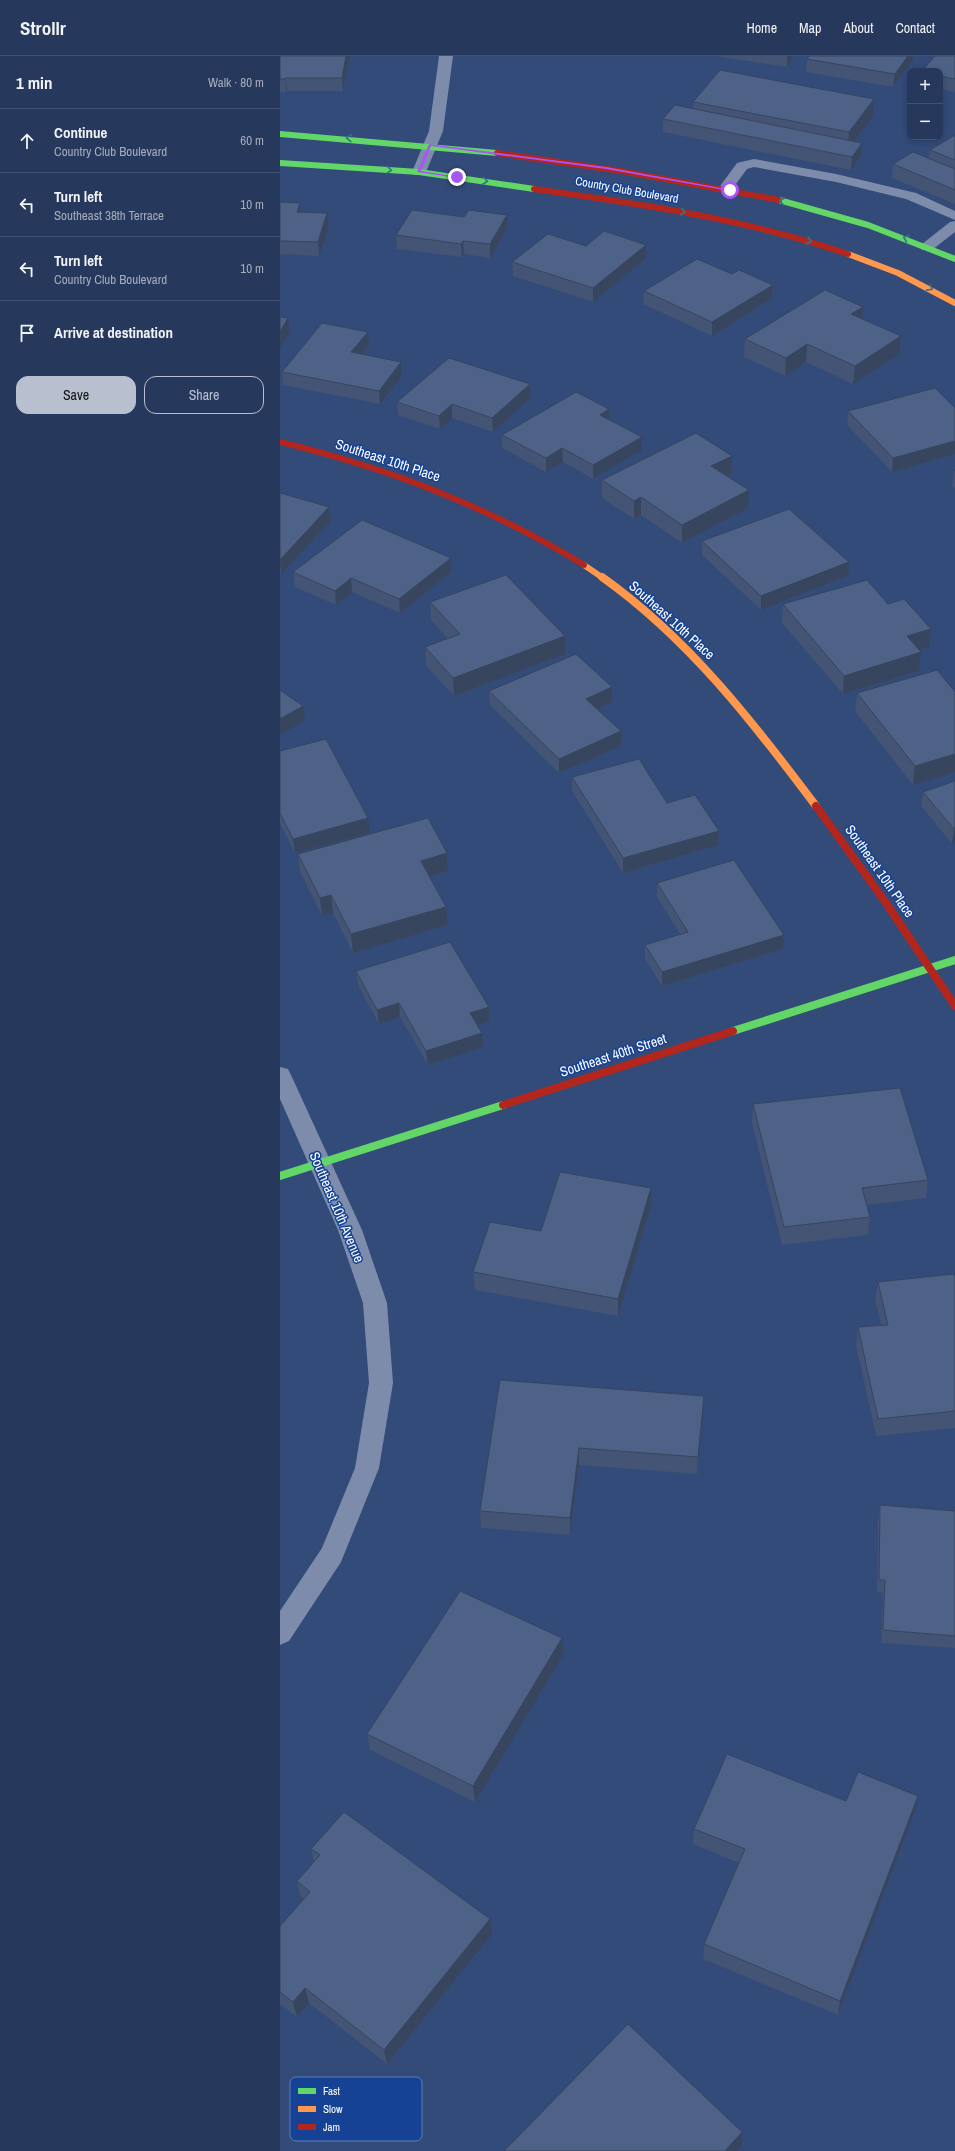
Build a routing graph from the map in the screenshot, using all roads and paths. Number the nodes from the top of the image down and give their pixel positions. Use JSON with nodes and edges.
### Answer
{"nodes":[{"id":1,"x":446,"y":56,"type":"edge"},
{"id":2,"x":280,"y":134,"type":"edge"},
{"id":3,"x":429,"y":145,"type":"junction"},
{"id":4,"x":280,"y":163,"type":"edge"},
{"id":5,"x":419,"y":172,"type":"junction"},
{"id":6,"x":725,"y":189,"type":"junction"},
{"id":7,"x":955,"y":216,"type":"edge"},
{"id":8,"x":955,"y":225,"type":"edge"},
{"id":9,"x":927,"y":247,"type":"junction"},
{"id":10,"x":955,"y":259,"type":"edge"},
{"id":11,"x":955,"y":303,"type":"edge"},
{"id":12,"x":280,"y":442,"type":"edge"},
{"id":13,"x":955,"y":960,"type":"edge"},
{"id":14,"x":931,"y":968,"type":"junction"},
{"id":15,"x":955,"y":1006,"type":"edge"},
{"id":16,"x":280,"y":1075,"type":"edge"},
{"id":17,"x":319,"y":1163,"type":"junction"},
{"id":18,"x":280,"y":1176,"type":"edge"},
{"id":19,"x":280,"y":1633,"type":"edge"}],
"edges":[{"from":1,"to":3,"type":"street"},
{"from":3,"to":2,"type":"main road","name":"Country Club Boulevard","one_way":true},
{"from":3,"to":5,"type":"street"},
{"from":3,"to":6,"type":"main road","name":"Country Club Boulevard"},
{"from":4,"to":5,"type":"main road","name":"Country Club Boulevard","one_way":true},
{"from":5,"to":11,"type":"main road","name":"Country Club Boulevard","one_way":true},
{"from":6,"to":7,"type":"lane"},
{"from":9,"to":6,"type":"main road","name":"Country Club Boulevard","one_way":true},
{"from":8,"to":9,"type":"lane"},
{"from":9,"to":10,"type":"main road","name":"Country Club Boulevard"},
{"from":12,"to":14,"type":"main road","name":"Southeast 10th Place"},
{"from":13,"to":14,"type":"main road","name":"Southeast 40th Street"},
{"from":14,"to":15,"type":"main road","name":"Southeast 10th Place"},
{"from":14,"to":17,"type":"main road","name":"Southeast 40th Street"},
{"from":16,"to":17,"type":"street","name":"Southeast 10th Avenue"},
{"from":17,"to":18,"type":"main road","name":"Southeast 40th Street"},
{"from":17,"to":19,"type":"street","name":"Southeast 10th Avenue"}]}
